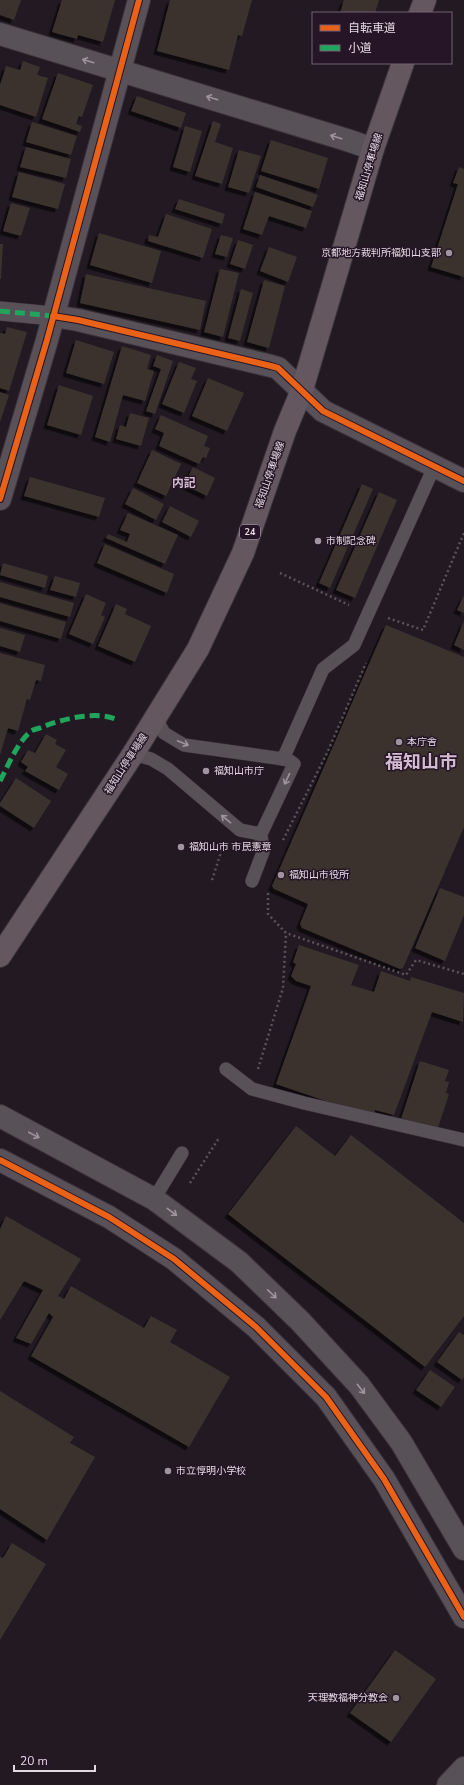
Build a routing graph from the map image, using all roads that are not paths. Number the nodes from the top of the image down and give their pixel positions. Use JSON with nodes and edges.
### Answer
{"nodes":[{"id":1,"x":139,"y":0,"type":"edge"},
{"id":2,"x":425,"y":0,"type":"edge"},
{"id":3,"x":420,"y":12,"type":"edge"},
{"id":4,"x":0,"y":34,"type":"edge"},
{"id":5,"x":403,"y":64,"type":"edge"},
{"id":6,"x":120,"y":70,"type":"junction"},
{"id":7,"x":373,"y":149,"type":"junction"},
{"id":8,"x":0,"y":311,"type":"edge"},
{"id":9,"x":53,"y":316,"type":"junction"},
{"id":10,"x":302,"y":390,"type":"junction"},
{"id":11,"x":434,"y":467,"type":"junction"},
{"id":12,"x":464,"y":482,"type":"edge"},
{"id":13,"x":0,"y":498,"type":"edge"},
{"id":14,"x":156,"y":718,"type":"junction"},
{"id":15,"x":134,"y":754,"type":"junction"},
{"id":16,"x":283,"y":759,"type":"junction"},
{"id":17,"x":261,"y":834,"type":"junction"},
{"id":18,"x":252,"y":881,"type":"dead end"},
{"id":19,"x":0,"y":956,"type":"edge"},
{"id":20,"x":226,"y":1069,"type":"dead end"},
{"id":21,"x":0,"y":1116,"type":"edge"},
{"id":22,"x":464,"y":1140,"type":"edge"},
{"id":23,"x":182,"y":1153,"type":"dead end"},
{"id":24,"x":0,"y":1160,"type":"edge"},
{"id":25,"x":154,"y":1199,"type":"junction"},
{"id":26,"x":464,"y":1549,"type":"edge"},
{"id":27,"x":464,"y":1617,"type":"edge"},
{"id":28,"x":464,"y":1768,"type":"edge"},
{"id":29,"x":448,"y":1785,"type":"edge"}],
"edges":[{"from":1,"to":6,"type":"street"},
{"from":2,"to":3,"type":"main road"},
{"from":6,"to":4,"type":"street","one_way":true},
{"from":5,"to":7,"type":"main road","name":"福知山停車場線","number":"24"},
{"from":7,"to":6,"type":"street","one_way":true},
{"from":6,"to":9,"type":"street"},
{"from":7,"to":10,"type":"main road","name":"福知山停車場線","number":"24"},
{"from":8,"to":9,"type":"street"},
{"from":9,"to":10,"type":"street"},
{"from":9,"to":13,"type":"street"},
{"from":10,"to":11,"type":"street"},
{"from":10,"to":14,"type":"main road","name":"福知山停車場線","number":"24"},
{"from":11,"to":12,"type":"street"},
{"from":11,"to":16,"type":"lane"},
{"from":14,"to":15,"type":"main road","name":"福知山停車場線","number":"24"},
{"from":14,"to":16,"type":"lane","one_way":true},
{"from":17,"to":15,"type":"lane","one_way":true},
{"from":15,"to":19,"type":"main road","name":"福知山停車場線","number":"24"},
{"from":16,"to":17,"type":"lane","one_way":true},
{"from":17,"to":18,"type":"lane"},
{"from":20,"to":22,"type":"lane"},
{"from":21,"to":25,"type":"street","one_way":true},
{"from":23,"to":25,"type":"lane"},
{"from":24,"to":27,"type":"street"},
{"from":25,"to":26,"type":"street","one_way":true},
{"from":28,"to":29,"type":"street"}]}
